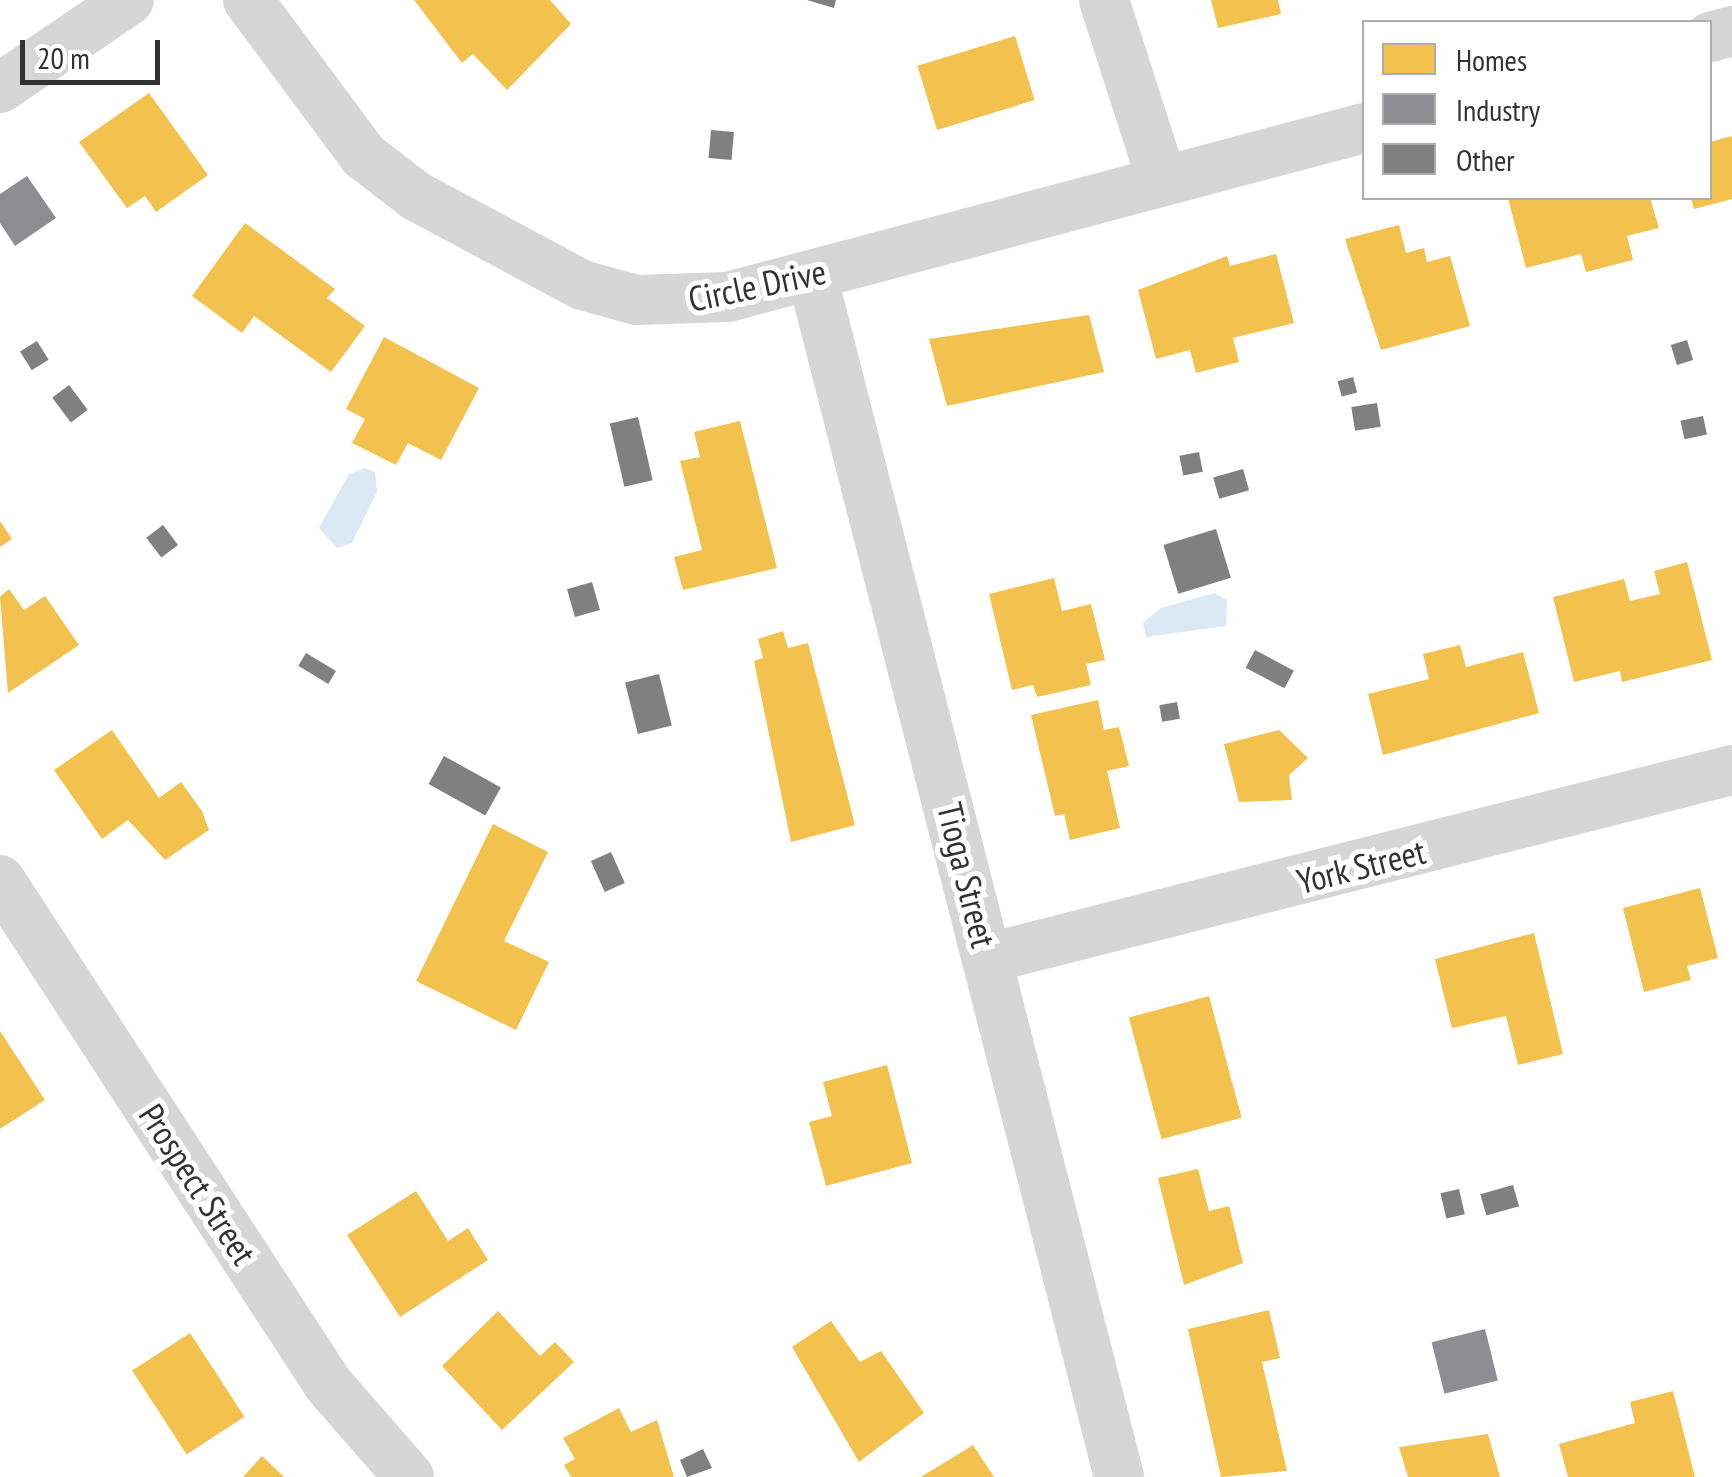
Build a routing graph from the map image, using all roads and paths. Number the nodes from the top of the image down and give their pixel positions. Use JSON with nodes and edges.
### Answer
{"nodes":[{"id":1,"x":129,"y":0,"type":"edge"},
{"id":2,"x":248,"y":0,"type":"edge"},
{"id":3,"x":1104,"y":0,"type":"edge"},
{"id":4,"x":0,"y":88,"type":"edge"},
{"id":5,"x":1362,"y":129,"type":"edge"},
{"id":6,"x":1162,"y":182,"type":"junction"},
{"id":7,"x":812,"y":275,"type":"junction"},
{"id":8,"x":1732,"y":770,"type":"edge"},
{"id":9,"x":0,"y":880,"type":"edge"},
{"id":10,"x":988,"y":958,"type":"junction"},
{"id":11,"x":409,"y":1477,"type":"edge"},
{"id":12,"x":1118,"y":1477,"type":"edge"}],
"edges":[{"from":1,"to":4,"type":"street"},
{"from":2,"to":7,"type":"street","name":"Circle Drive"},
{"from":3,"to":6,"type":"street"},
{"from":5,"to":6,"type":"street","name":"Circle Drive"},
{"from":6,"to":7,"type":"street","name":"Circle Drive"},
{"from":7,"to":10,"type":"street","name":"Tioga Street"},
{"from":8,"to":10,"type":"street","name":"York Street"},
{"from":9,"to":11,"type":"street","name":"Prospect Street"},
{"from":10,"to":12,"type":"street","name":"Tioga Street"}]}
